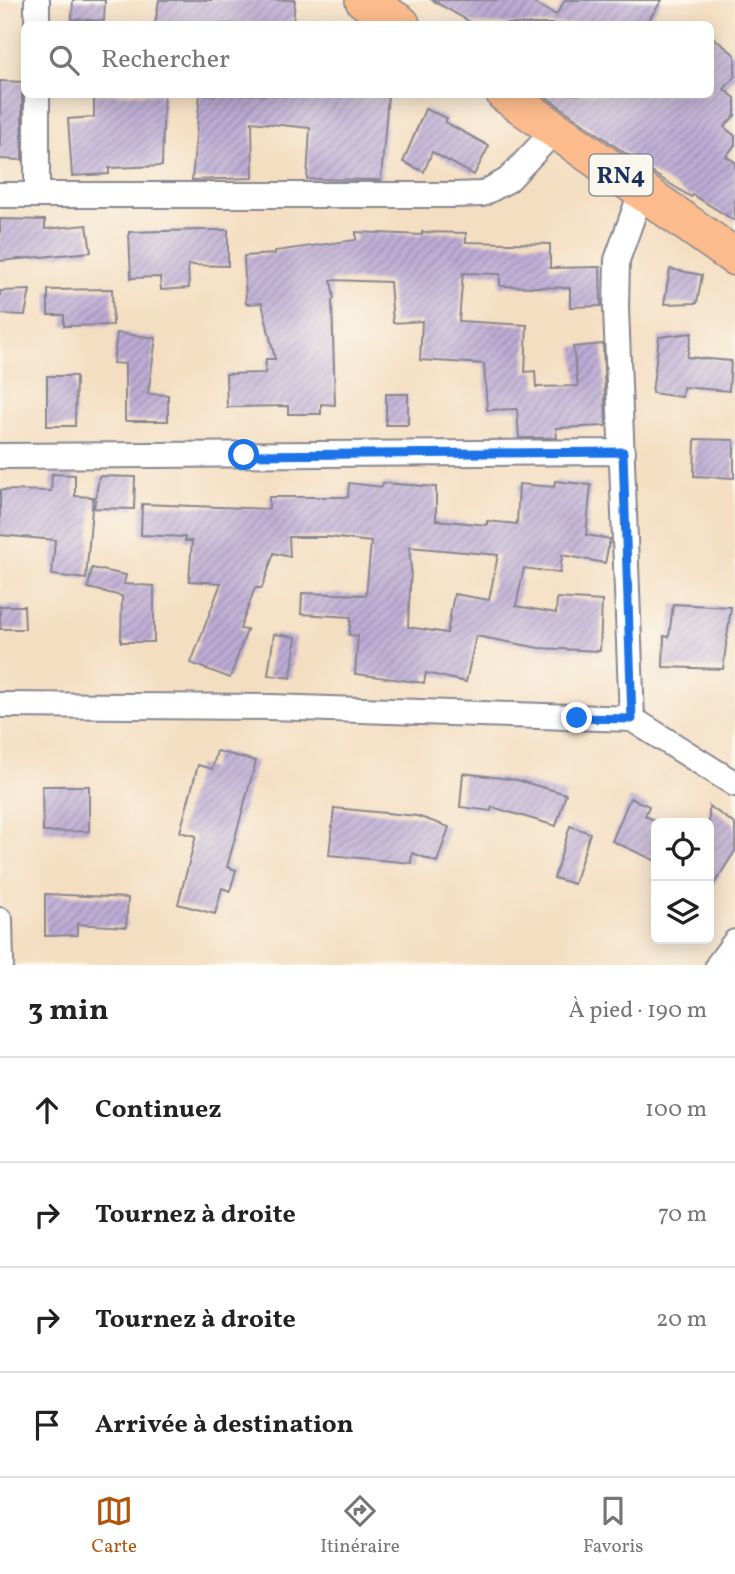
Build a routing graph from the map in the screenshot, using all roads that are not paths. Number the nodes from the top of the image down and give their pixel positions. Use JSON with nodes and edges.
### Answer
{"nodes":[{"id":1,"x":37,"y":0,"type":"edge"},
{"id":2,"x":364,"y":0,"type":"edge"},
{"id":3,"x":37,"y":21,"type":"edge"},
{"id":4,"x":396,"y":21,"type":"edge"},
{"id":5,"x":37,"y":98,"type":"edge"},
{"id":6,"x":511,"y":98,"type":"edge"},
{"id":7,"x":556,"y":129,"type":"junction"},
{"id":8,"x":642,"y":190,"type":"junction"},
{"id":9,"x":37,"y":194,"type":"junction"},
{"id":10,"x":0,"y":195,"type":"edge"},
{"id":11,"x":735,"y":257,"type":"edge"},
{"id":12,"x":623,"y":452,"type":"junction"},
{"id":13,"x":0,"y":456,"type":"edge"},
{"id":14,"x":0,"y":705,"type":"edge"},
{"id":15,"x":632,"y":719,"type":"junction"},
{"id":16,"x":735,"y":784,"type":"edge"},
{"id":17,"x":0,"y":920,"type":"edge"},
{"id":18,"x":735,"y":942,"type":"edge"},
{"id":19,"x":1,"y":965,"type":"edge"},
{"id":20,"x":718,"y":965,"type":"edge"}],
"edges":[{"from":1,"to":3,"type":"street"},
{"from":2,"to":4,"type":"highway"},
{"from":5,"to":9,"type":"street"},
{"from":6,"to":7,"type":"highway","number":"RN4"},
{"from":7,"to":8,"type":"highway","number":"RN4"},
{"from":7,"to":9,"type":"street"},
{"from":8,"to":11,"type":"highway","number":"RN4"},
{"from":8,"to":12,"type":"street"},
{"from":9,"to":10,"type":"street"},
{"from":12,"to":13,"type":"street"},
{"from":12,"to":15,"type":"street"},
{"from":14,"to":15,"type":"street"},
{"from":15,"to":16,"type":"street"},
{"from":17,"to":19,"type":"street"},
{"from":18,"to":20,"type":"street"}]}
